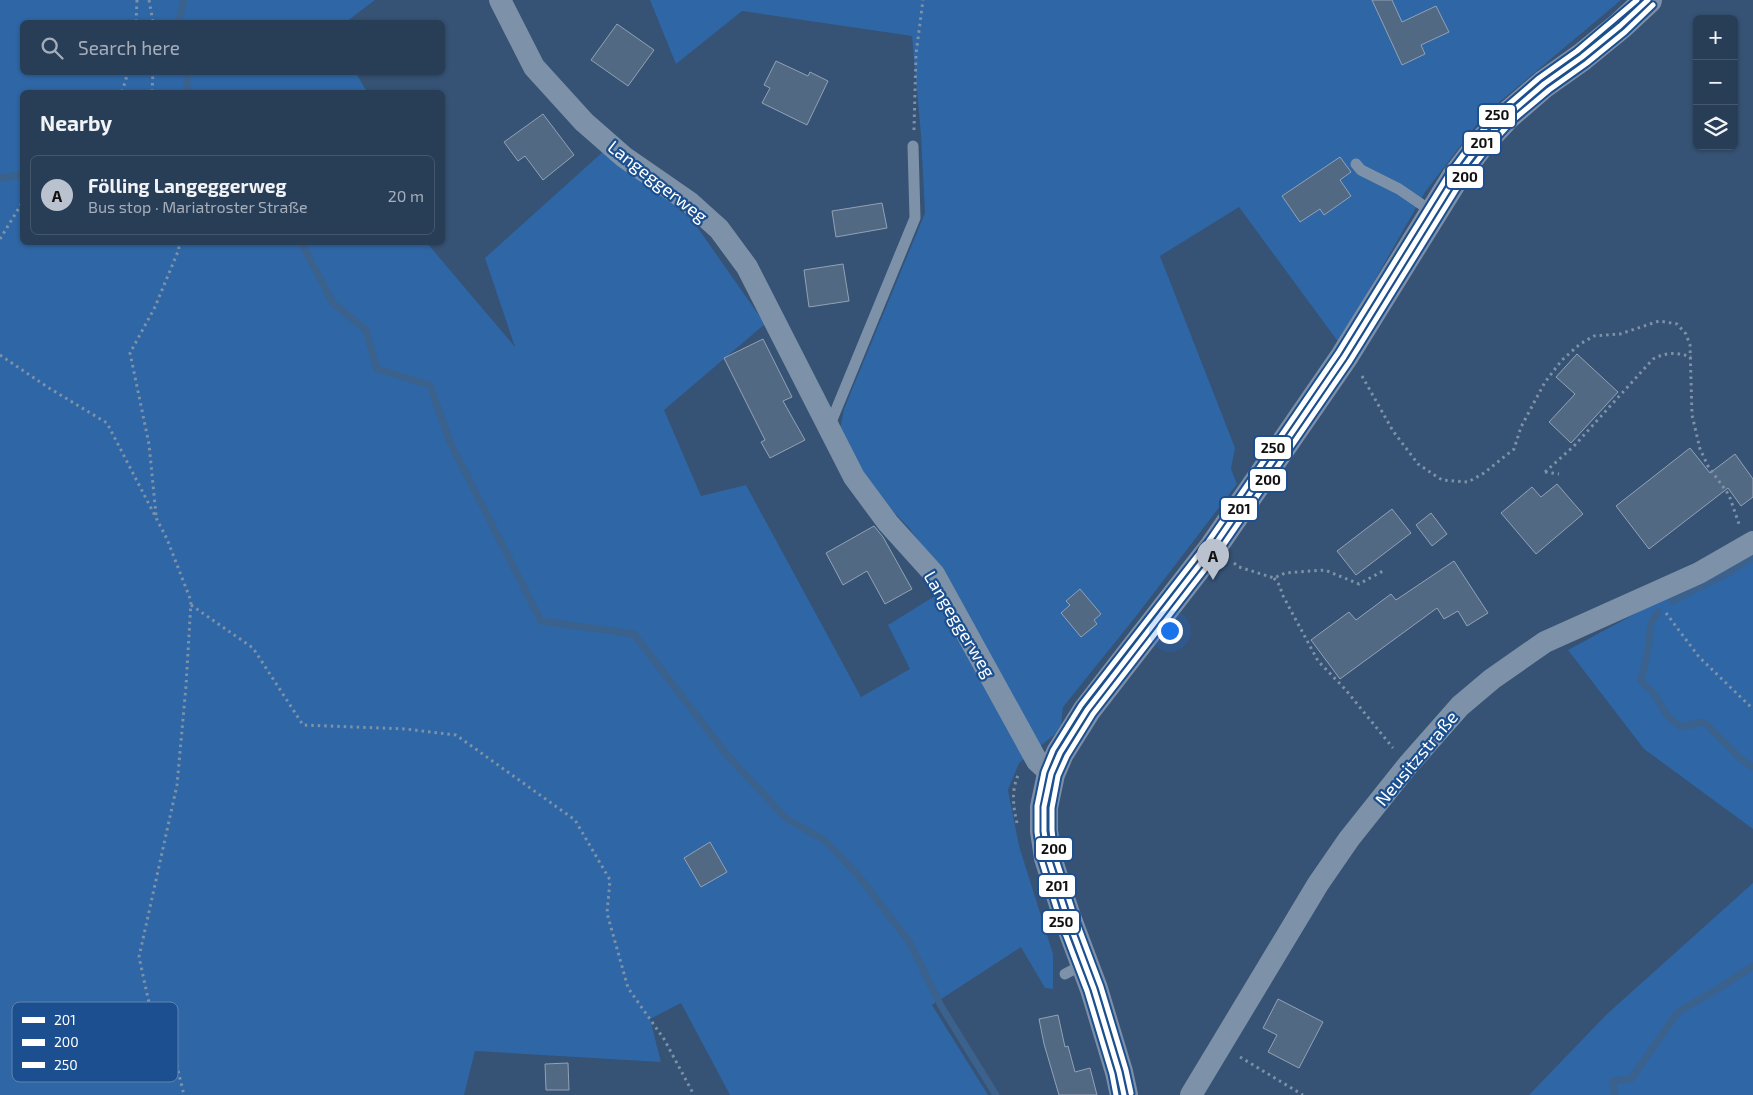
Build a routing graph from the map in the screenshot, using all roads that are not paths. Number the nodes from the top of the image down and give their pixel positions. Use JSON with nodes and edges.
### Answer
{"nodes":[{"id":1,"x":500,"y":0,"type":"edge"},
{"id":2,"x":1648,"y":0,"type":"edge"},
{"id":3,"x":913,"y":146,"type":"road end"},
{"id":4,"x":1356,"y":164,"type":"dead end"},
{"id":5,"x":1434,"y":214,"type":"junction"},
{"id":6,"x":829,"y":428,"type":"junction"},
{"id":7,"x":1750,"y":544,"type":"edge"},
{"id":8,"x":1051,"y":774,"type":"junction"},
{"id":9,"x":1124,"y":1095,"type":"edge"},
{"id":10,"x":1192,"y":1095,"type":"edge"}],
"edges":[{"from":1,"to":6,"type":"street","name":"Langeggerweg"},
{"from":2,"to":5,"type":"main road"},
{"from":3,"to":6,"type":"lane"},
{"from":4,"to":5,"type":"lane"},
{"from":5,"to":8,"type":"main road"},
{"from":6,"to":8,"type":"street","name":"Langeggerweg"},
{"from":7,"to":10,"type":"street","name":"Neusitzstraße"},
{"from":8,"to":9,"type":"main road"}]}
